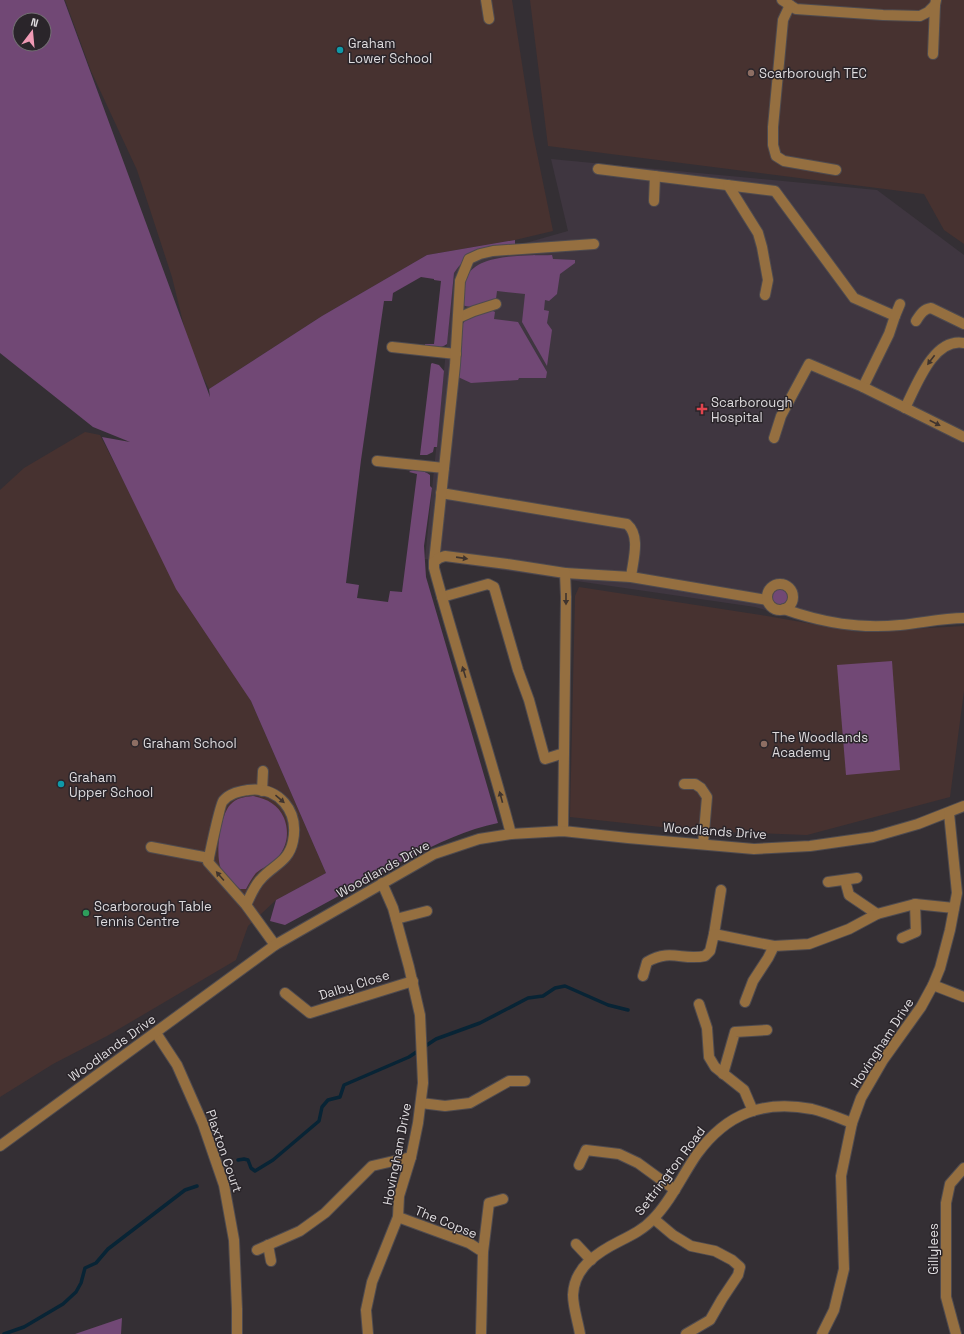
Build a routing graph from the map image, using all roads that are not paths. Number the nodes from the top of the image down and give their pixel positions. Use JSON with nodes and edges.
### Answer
{"nodes":[{"id":1,"x":486,"y":0,"type":"edge"},
{"id":2,"x":786,"y":3,"type":"edge"},
{"id":3,"x":935,"y":3,"type":"edge"},
{"id":4,"x":489,"y":19,"type":"dead end"},
{"id":5,"x":933,"y":54,"type":"dead end"},
{"id":6,"x":598,"y":169,"type":"dead end"},
{"id":7,"x":836,"y":170,"type":"dead end"},
{"id":8,"x":655,"y":176,"type":"junction"},
{"id":9,"x":728,"y":185,"type":"junction"},
{"id":10,"x":654,"y":201,"type":"dead end"},
{"id":11,"x":594,"y":244,"type":"dead end"},
{"id":12,"x":765,"y":295,"type":"dead end"},
{"id":13,"x":496,"y":304,"type":"dead end"},
{"id":14,"x":900,"y":304,"type":"dead end"},
{"id":15,"x":895,"y":316,"type":"junction"},
{"id":16,"x":458,"y":318,"type":"junction"},
{"id":17,"x":916,"y":321,"type":"dead end"},
{"id":18,"x":964,"y":324,"type":"edge"},
{"id":19,"x":964,"y":343,"type":"edge"},
{"id":20,"x":392,"y":346,"type":"dead end"},
{"id":21,"x":456,"y":354,"type":"junction"},
{"id":22,"x":863,"y":387,"type":"junction"},
{"id":23,"x":906,"y":408,"type":"junction"},
{"id":24,"x":964,"y":437,"type":"edge"},
{"id":25,"x":774,"y":438,"type":"dead end"},
{"id":26,"x":377,"y":461,"type":"dead end"},
{"id":27,"x":444,"y":468,"type":"junction"},
{"id":28,"x":441,"y":493,"type":"junction"},
{"id":29,"x":434,"y":562,"type":"junction"},
{"id":30,"x":565,"y":573,"type":"junction"},
{"id":31,"x":631,"y":576,"type":"junction"},
{"id":32,"x":442,"y":597,"type":"junction"},
{"id":33,"x":767,"y":600,"type":"junction"},
{"id":34,"x":784,"y":609,"type":"junction"},
{"id":35,"x":964,"y":618,"type":"edge"},
{"id":36,"x":564,"y":753,"type":"junction"},
{"id":37,"x":263,"y":772,"type":"dead end"},
{"id":38,"x":684,"y":784,"type":"dead end"},
{"id":39,"x":262,"y":791,"type":"junction"},
{"id":40,"x":964,"y":806,"type":"edge"},
{"id":41,"x":949,"y":813,"type":"junction"},
{"id":42,"x":563,"y":831,"type":"junction"},
{"id":43,"x":511,"y":834,"type":"junction"},
{"id":44,"x":703,"y":844,"type":"junction"},
{"id":45,"x":151,"y":847,"type":"dead end"},
{"id":46,"x":209,"y":858,"type":"junction"},
{"id":47,"x":857,"y":878,"type":"dead end"},
{"id":48,"x":845,"y":880,"type":"junction"},
{"id":49,"x":828,"y":882,"type":"dead end"},
{"id":50,"x":382,"y":883,"type":"junction"},
{"id":51,"x":721,"y":890,"type":"dead end"},
{"id":52,"x":960,"y":892,"type":"edge"},
{"id":53,"x":915,"y":904,"type":"junction"},
{"id":54,"x":246,"y":905,"type":"junction"},
{"id":55,"x":954,"y":908,"type":"junction"},
{"id":56,"x":427,"y":911,"type":"dead end"},
{"id":57,"x":877,"y":914,"type":"junction"},
{"id":58,"x":396,"y":919,"type":"junction"},
{"id":59,"x":714,"y":934,"type":"junction"},
{"id":60,"x":902,"y":938,"type":"dead end"},
{"id":61,"x":275,"y":944,"type":"junction"},
{"id":62,"x":774,"y":946,"type":"junction"},
{"id":63,"x":643,"y":976,"type":"dead end"},
{"id":64,"x":412,"y":981,"type":"junction"},
{"id":65,"x":933,"y":985,"type":"junction"},
{"id":66,"x":285,"y":993,"type":"dead end"},
{"id":67,"x":964,"y":997,"type":"edge"},
{"id":68,"x":745,"y":1002,"type":"dead end"},
{"id":69,"x":699,"y":1004,"type":"dead end"},
{"id":70,"x":768,"y":1030,"type":"dead end"},
{"id":71,"x":156,"y":1033,"type":"junction"},
{"id":72,"x":723,"y":1074,"type":"junction"},
{"id":73,"x":525,"y":1081,"type":"dead end"},
{"id":74,"x":421,"y":1103,"type":"junction"},
{"id":75,"x":753,"y":1111,"type":"junction"},
{"id":76,"x":852,"y":1123,"type":"junction"},
{"id":77,"x":0,"y":1146,"type":"edge"},
{"id":78,"x":411,"y":1157,"type":"junction"},
{"id":79,"x":579,"y":1165,"type":"dead end"},
{"id":80,"x":964,"y":1168,"type":"edge"},
{"id":81,"x":675,"y":1190,"type":"junction"},
{"id":82,"x":503,"y":1199,"type":"dead end"},
{"id":83,"x":398,"y":1217,"type":"junction"},
{"id":84,"x":654,"y":1219,"type":"junction"},
{"id":85,"x":576,"y":1244,"type":"dead end"},
{"id":86,"x":268,"y":1245,"type":"junction"},
{"id":87,"x":257,"y":1250,"type":"dead end"},
{"id":88,"x":483,"y":1252,"type":"junction"},
{"id":89,"x":591,"y":1260,"type":"junction"},
{"id":90,"x":271,"y":1261,"type":"dead end"},
{"id":91,"x":237,"y":1334,"type":"edge"},
{"id":92,"x":368,"y":1334,"type":"edge"},
{"id":93,"x":481,"y":1334,"type":"edge"},
{"id":94,"x":580,"y":1334,"type":"edge"},
{"id":95,"x":686,"y":1334,"type":"edge"},
{"id":96,"x":822,"y":1334,"type":"edge"},
{"id":97,"x":956,"y":1334,"type":"edge"}],
"edges":[{"from":1,"to":4,"type":"street"},
{"from":2,"to":3,"type":"street"},
{"from":2,"to":7,"type":"street"},
{"from":3,"to":5,"type":"street"},
{"from":6,"to":8,"type":"street"},
{"from":8,"to":9,"type":"street"},
{"from":8,"to":10,"type":"street"},
{"from":9,"to":12,"type":"street"},
{"from":9,"to":15,"type":"street"},
{"from":11,"to":16,"type":"street"},
{"from":13,"to":16,"type":"street"},
{"from":14,"to":15,"type":"street"},
{"from":15,"to":22,"type":"street"},
{"from":16,"to":21,"type":"street"},
{"from":17,"to":18,"type":"street"},
{"from":19,"to":23,"type":"street","one_way":true},
{"from":20,"to":21,"type":"street"},
{"from":21,"to":27,"type":"street"},
{"from":22,"to":23,"type":"street"},
{"from":22,"to":25,"type":"street"},
{"from":23,"to":24,"type":"street","one_way":true},
{"from":26,"to":27,"type":"street"},
{"from":27,"to":28,"type":"street"},
{"from":28,"to":29,"type":"street"},
{"from":28,"to":31,"type":"street"},
{"from":29,"to":30,"type":"street","one_way":true},
{"from":29,"to":32,"type":"street"},
{"from":30,"to":31,"type":"street"},
{"from":30,"to":36,"type":"street","one_way":true},
{"from":31,"to":33,"type":"street"},
{"from":32,"to":36,"type":"street"},
{"from":43,"to":32,"type":"street","one_way":true},
{"from":33,"to":34,"type":"street"},
{"from":33,"to":34,"type":"street"},
{"from":34,"to":35,"type":"street"},
{"from":36,"to":42,"type":"street"},
{"from":37,"to":39,"type":"street"},
{"from":38,"to":44,"type":"street"},
{"from":39,"to":46,"type":"street"},
{"from":39,"to":54,"type":"street","one_way":true},
{"from":40,"to":41,"type":"street","name":"Woodlands Drive"},
{"from":41,"to":44,"type":"street","name":"Woodlands Drive"},
{"from":41,"to":52,"type":"street","name":"Hovingham Drive"},
{"from":42,"to":43,"type":"street","name":"Woodlands Drive"},
{"from":42,"to":44,"type":"street","name":"Woodlands Drive"},
{"from":43,"to":50,"type":"street","name":"Woodlands Drive"},
{"from":45,"to":46,"type":"street"},
{"from":54,"to":46,"type":"street","one_way":true},
{"from":47,"to":48,"type":"street"},
{"from":48,"to":49,"type":"street"},
{"from":48,"to":57,"type":"street"},
{"from":50,"to":58,"type":"street","name":"Hovingham Drive"},
{"from":50,"to":61,"type":"street","name":"Woodlands Drive"},
{"from":51,"to":59,"type":"street"},
{"from":52,"to":55,"type":"street","name":"Hovingham Drive"},
{"from":53,"to":55,"type":"street"},
{"from":53,"to":57,"type":"street"},
{"from":53,"to":60,"type":"street"},
{"from":54,"to":61,"type":"street"},
{"from":55,"to":65,"type":"street","name":"Hovingham Drive"},
{"from":56,"to":58,"type":"street"},
{"from":57,"to":62,"type":"street"},
{"from":58,"to":64,"type":"street","name":"Hovingham Drive"},
{"from":59,"to":62,"type":"street"},
{"from":59,"to":63,"type":"street"},
{"from":61,"to":71,"type":"street","name":"Woodlands Drive"},
{"from":62,"to":68,"type":"street"},
{"from":64,"to":66,"type":"street","name":"Dalby Close"},
{"from":64,"to":74,"type":"street","name":"Hovingham Drive"},
{"from":65,"to":67,"type":"street"},
{"from":65,"to":76,"type":"street","name":"Hovingham Drive"},
{"from":69,"to":72,"type":"street"},
{"from":70,"to":72,"type":"street"},
{"from":71,"to":77,"type":"street","name":"Woodlands Drive"},
{"from":71,"to":91,"type":"street","name":"Plaxton Court"},
{"from":72,"to":75,"type":"street"},
{"from":73,"to":74,"type":"street"},
{"from":74,"to":78,"type":"street","name":"Hovingham Drive"},
{"from":75,"to":76,"type":"street","name":"Settrington Road"},
{"from":75,"to":81,"type":"street","name":"Settrington Road"},
{"from":76,"to":96,"type":"street","name":"Hovingham Drive"},
{"from":78,"to":83,"type":"street","name":"Hovingham Drive"},
{"from":78,"to":86,"type":"street"},
{"from":79,"to":81,"type":"street"},
{"from":80,"to":97,"type":"street","name":"Gillylees"},
{"from":81,"to":84,"type":"street","name":"Settrington Road"},
{"from":82,"to":88,"type":"street","name":"The Copse"},
{"from":83,"to":88,"type":"street","name":"The Copse"},
{"from":83,"to":92,"type":"street","name":"Hovingham Drive"},
{"from":84,"to":89,"type":"street","name":"Settrington Road"},
{"from":84,"to":95,"type":"street"},
{"from":85,"to":89,"type":"street"},
{"from":86,"to":87,"type":"street"},
{"from":86,"to":90,"type":"street"},
{"from":88,"to":93,"type":"street","name":"The Copse"},
{"from":89,"to":94,"type":"street","name":"Settrington Road"}]}
